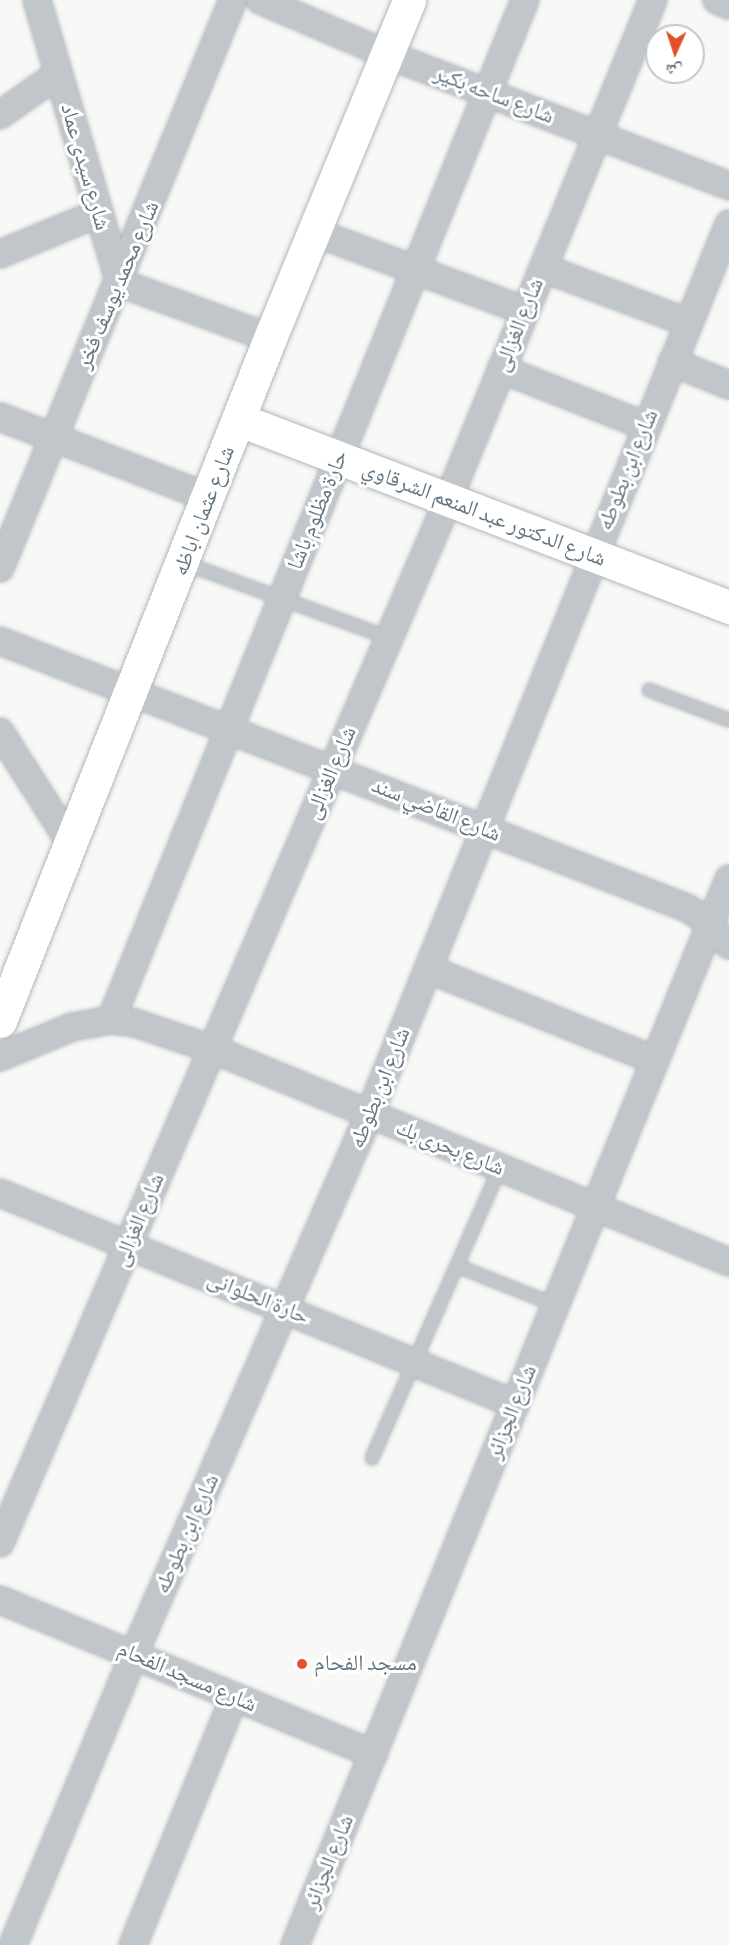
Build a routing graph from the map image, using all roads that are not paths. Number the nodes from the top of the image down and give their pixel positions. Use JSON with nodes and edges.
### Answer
{"nodes":[{"id":1,"x":37,"y":0,"type":"edge"},
{"id":2,"x":233,"y":0,"type":"edge"},
{"id":3,"x":260,"y":0,"type":"edge"},
{"id":4,"x":408,"y":0,"type":"edge"},
{"id":5,"x":525,"y":0,"type":"edge"},
{"id":6,"x":653,"y":0,"type":"edge"},
{"id":7,"x":717,"y":0,"type":"edge"},
{"id":8,"x":729,"y":4,"type":"edge"},
{"id":9,"x":386,"y":54,"type":"junction"},
{"id":10,"x":58,"y":74,"type":"junction"},
{"id":11,"x":488,"y":93,"type":"junction"},
{"id":12,"x":0,"y":115,"type":"edge"},
{"id":13,"x":598,"y":134,"type":"junction"},
{"id":14,"x":729,"y":186,"type":"edge"},
{"id":15,"x":99,"y":213,"type":"junction"},
{"id":16,"x":729,"y":224,"type":"edge"},
{"id":17,"x":314,"y":232,"type":"junction"},
{"id":18,"x":0,"y":254,"type":"edge"},
{"id":19,"x":417,"y":268,"type":"junction"},
{"id":20,"x":543,"y":268,"type":"junction"},
{"id":21,"x":120,"y":283,"type":"junction"},
{"id":22,"x":525,"y":310,"type":"junction"},
{"id":23,"x":688,"y":323,"type":"junction"},
{"id":24,"x":270,"y":338,"type":"junction"},
{"id":25,"x":672,"y":362,"type":"junction"},
{"id":26,"x":501,"y":369,"type":"junction"},
{"id":27,"x":729,"y":384,"type":"edge"},
{"id":28,"x":0,"y":417,"type":"edge"},
{"id":29,"x":240,"y":420,"type":"junction"},
{"id":30,"x":646,"y":426,"type":"junction"},
{"id":31,"x":54,"y":438,"type":"junction"},
{"id":32,"x":339,"y":459,"type":"junction"},
{"id":33,"x":210,"y":498,"type":"junction"},
{"id":34,"x":448,"y":500,"type":"junction"},
{"id":35,"x":593,"y":555,"type":"junction"},
{"id":36,"x":184,"y":563,"type":"junction"},
{"id":37,"x":0,"y":568,"type":"edge"},
{"id":38,"x":282,"y":598,"type":"junction"},
{"id":39,"x":729,"y":607,"type":"edge"},
{"id":40,"x":389,"y":638,"type":"junction"},
{"id":41,"x":0,"y":641,"type":"edge"},
{"id":42,"x":649,"y":690,"type":"dead end"},
{"id":43,"x":130,"y":693,"type":"junction"},
{"id":44,"x":729,"y":720,"type":"edge"},
{"id":45,"x":230,"y":728,"type":"junction"},
{"id":46,"x":0,"y":732,"type":"edge"},
{"id":47,"x":333,"y":769,"type":"junction"},
{"id":48,"x":484,"y":829,"type":"junction"},
{"id":49,"x":70,"y":842,"type":"junction"},
{"id":50,"x":729,"y":879,"type":"edge"},
{"id":51,"x":711,"y":925,"type":"junction"},
{"id":52,"x":729,"y":945,"type":"edge"},
{"id":53,"x":428,"y":969,"type":"junction"},
{"id":54,"x":111,"y":1020,"type":"junction"},
{"id":55,"x":0,"y":1021,"type":"edge"},
{"id":56,"x":212,"y":1049,"type":"junction"},
{"id":57,"x":0,"y":1057,"type":"edge"},
{"id":58,"x":654,"y":1060,"type":"junction"},
{"id":59,"x":369,"y":1115,"type":"junction"},
{"id":60,"x":500,"y":1168,"type":"junction"},
{"id":61,"x":0,"y":1193,"type":"edge"},
{"id":62,"x":595,"y":1207,"type":"junction"},
{"id":63,"x":128,"y":1245,"type":"junction"},
{"id":64,"x":729,"y":1262,"type":"edge"},
{"id":65,"x":457,"y":1266,"type":"junction"},
{"id":66,"x":555,"y":1305,"type":"junction"},
{"id":67,"x":286,"y":1310,"type":"junction"},
{"id":68,"x":414,"y":1362,"type":"junction"},
{"id":69,"x":515,"y":1404,"type":"junction"},
{"id":70,"x":372,"y":1458,"type":"dead end"},
{"id":71,"x":0,"y":1543,"type":"edge"},
{"id":72,"x":0,"y":1600,"type":"edge"},
{"id":73,"x":134,"y":1654,"type":"junction"},
{"id":74,"x":234,"y":1697,"type":"junction"},
{"id":75,"x":373,"y":1754,"type":"junction"},
{"id":76,"x":13,"y":1945,"type":"edge"},
{"id":77,"x":133,"y":1945,"type":"edge"},
{"id":78,"x":295,"y":1945,"type":"edge"}],
"edges":[{"from":1,"to":10,"type":"street","name":"شارع سيدى عماد"},
{"from":2,"to":21,"type":"street","name":"شارع محمد يوسف فخر"},
{"from":3,"to":9,"type":"street","name":"شارع ساحه بكير"},
{"from":4,"to":9,"type":"main road","name":"شارع عثمان اباظه"},
{"from":5,"to":11,"type":"street","name":"حارة مظلوم باشا"},
{"from":6,"to":13,"type":"street","name":"شارع الغزالى"},
{"from":7,"to":8,"type":"street"},
{"from":9,"to":11,"type":"street","name":"شارع ساحه بكير"},
{"from":9,"to":17,"type":"main road","name":"شارع عثمان اباظه"},
{"from":10,"to":12,"type":"street"},
{"from":10,"to":15,"type":"street","name":"شارع سيدى عماد"},
{"from":11,"to":13,"type":"street","name":"شارع ساحه بكير"},
{"from":11,"to":19,"type":"street","name":"حارة مظلوم باشا"},
{"from":13,"to":14,"type":"street","name":"شارع ساحه بكير"},
{"from":13,"to":20,"type":"street","name":"شارع الغزالى"},
{"from":15,"to":18,"type":"street"},
{"from":15,"to":21,"type":"street","name":"شارع سيدى عماد"},
{"from":16,"to":23,"type":"street","name":"شارع ابن بطوطه"},
{"from":17,"to":19,"type":"street"},
{"from":17,"to":24,"type":"main road","name":"شارع عثمان اباظه"},
{"from":19,"to":22,"type":"street"},
{"from":19,"to":32,"type":"street","name":"حارة مظلوم باشا"},
{"from":20,"to":22,"type":"street","name":"شارع الغزالى"},
{"from":20,"to":23,"type":"street"},
{"from":21,"to":24,"type":"street"},
{"from":21,"to":31,"type":"street","name":"شارع محمد يوسف فخر"},
{"from":22,"to":26,"type":"street","name":"شارع الغزالى"},
{"from":23,"to":25,"type":"street","name":"شارع ابن بطوطه"},
{"from":24,"to":29,"type":"main road","name":"شارع عثمان اباظه"},
{"from":25,"to":27,"type":"street"},
{"from":25,"to":30,"type":"street","name":"شارع ابن بطوطه"},
{"from":26,"to":30,"type":"street"},
{"from":26,"to":34,"type":"street","name":"شارع الغزالى"},
{"from":28,"to":31,"type":"street"},
{"from":29,"to":32,"type":"main road","name":"شارع الدكتور عبد المنعم الشرقاوي"},
{"from":29,"to":33,"type":"main road","name":"شارع عثمان اباظه"},
{"from":30,"to":35,"type":"street","name":"شارع ابن بطوطه"},
{"from":31,"to":33,"type":"street"},
{"from":31,"to":37,"type":"street","name":"شارع محمد يوسف فخر"},
{"from":32,"to":34,"type":"main road","name":"شارع الدكتور عبد المنعم الشرقاوي"},
{"from":32,"to":38,"type":"street","name":"حارة مظلوم باشا"},
{"from":33,"to":36,"type":"main road","name":"شارع عثمان اباظه"},
{"from":34,"to":35,"type":"main road","name":"شارع الدكتور عبد المنعم الشرقاوي"},
{"from":34,"to":40,"type":"street","name":"شارع الغزالى"},
{"from":35,"to":39,"type":"main road","name":"شارع الدكتور عبد المنعم الشرقاوي"},
{"from":35,"to":48,"type":"street","name":"شارع ابن بطوطه"},
{"from":36,"to":38,"type":"lane"},
{"from":36,"to":43,"type":"main road","name":"شارع عثمان اباظه"},
{"from":38,"to":40,"type":"lane"},
{"from":38,"to":45,"type":"street","name":"حارة مظلوم باشا"},
{"from":40,"to":47,"type":"street","name":"شارع الغزالى"},
{"from":41,"to":43,"type":"street","name":"شارع القاضي سند"},
{"from":42,"to":44,"type":"lane"},
{"from":43,"to":45,"type":"street","name":"شارع القاضي سند"},
{"from":43,"to":49,"type":"main road","name":"شارع عثمان اباظه"},
{"from":45,"to":47,"type":"street","name":"شارع القاضي سند"},
{"from":45,"to":54,"type":"street","name":"حارة مظلوم باشا"},
{"from":46,"to":49,"type":"street"},
{"from":47,"to":48,"type":"street","name":"شارع القاضي سند"},
{"from":47,"to":56,"type":"street","name":"شارع الغزالى"},
{"from":48,"to":51,"type":"street","name":"شارع القاضي سند"},
{"from":48,"to":53,"type":"street","name":"شارع ابن بطوطه"},
{"from":49,"to":55,"type":"main road","name":"شارع عثمان اباظه"},
{"from":50,"to":51,"type":"street","name":"شارع الجزائر"},
{"from":51,"to":52,"type":"street","name":"شارع القاضي سند"},
{"from":51,"to":58,"type":"street","name":"شارع الجزائر"},
{"from":53,"to":58,"type":"street"},
{"from":53,"to":59,"type":"street","name":"شارع ابن بطوطه"},
{"from":54,"to":56,"type":"street","name":"شارع بحرى بك"},
{"from":54,"to":57,"type":"street","name":"شارع بحرى بك"},
{"from":56,"to":59,"type":"street","name":"شارع بحرى بك"},
{"from":56,"to":63,"type":"street","name":"شارع الغزالى"},
{"from":58,"to":62,"type":"street","name":"شارع الجزائر"},
{"from":59,"to":60,"type":"street","name":"شارع بحرى بك"},
{"from":59,"to":67,"type":"street","name":"شارع ابن بطوطه"},
{"from":60,"to":62,"type":"street","name":"شارع بحرى بك"},
{"from":60,"to":65,"type":"lane"},
{"from":61,"to":63,"type":"street","name":"حارة الحلوانى"},
{"from":62,"to":64,"type":"street","name":"شارع بحرى بك"},
{"from":62,"to":66,"type":"street","name":"شارع الجزائر"},
{"from":63,"to":67,"type":"street","name":"حارة الحلوانى"},
{"from":63,"to":71,"type":"street","name":"شارع الغزالى"},
{"from":65,"to":66,"type":"lane"},
{"from":65,"to":68,"type":"lane"},
{"from":66,"to":69,"type":"street","name":"شارع الجزائر"},
{"from":67,"to":68,"type":"street","name":"حارة الحلوانى"},
{"from":67,"to":73,"type":"street","name":"شارع ابن بطوطه"},
{"from":68,"to":69,"type":"street","name":"حارة الحلوانى"},
{"from":68,"to":70,"type":"lane"},
{"from":69,"to":75,"type":"street","name":"شارع الجزائر"},
{"from":72,"to":73,"type":"street","name":"شارع مسجد الفحام"},
{"from":73,"to":74,"type":"street","name":"شارع مسجد الفحام"},
{"from":73,"to":76,"type":"street","name":"شارع ابن بطوطه"},
{"from":74,"to":75,"type":"street","name":"شارع مسجد الفحام"},
{"from":74,"to":77,"type":"street"},
{"from":75,"to":78,"type":"street","name":"شارع الجزائر"}]}
